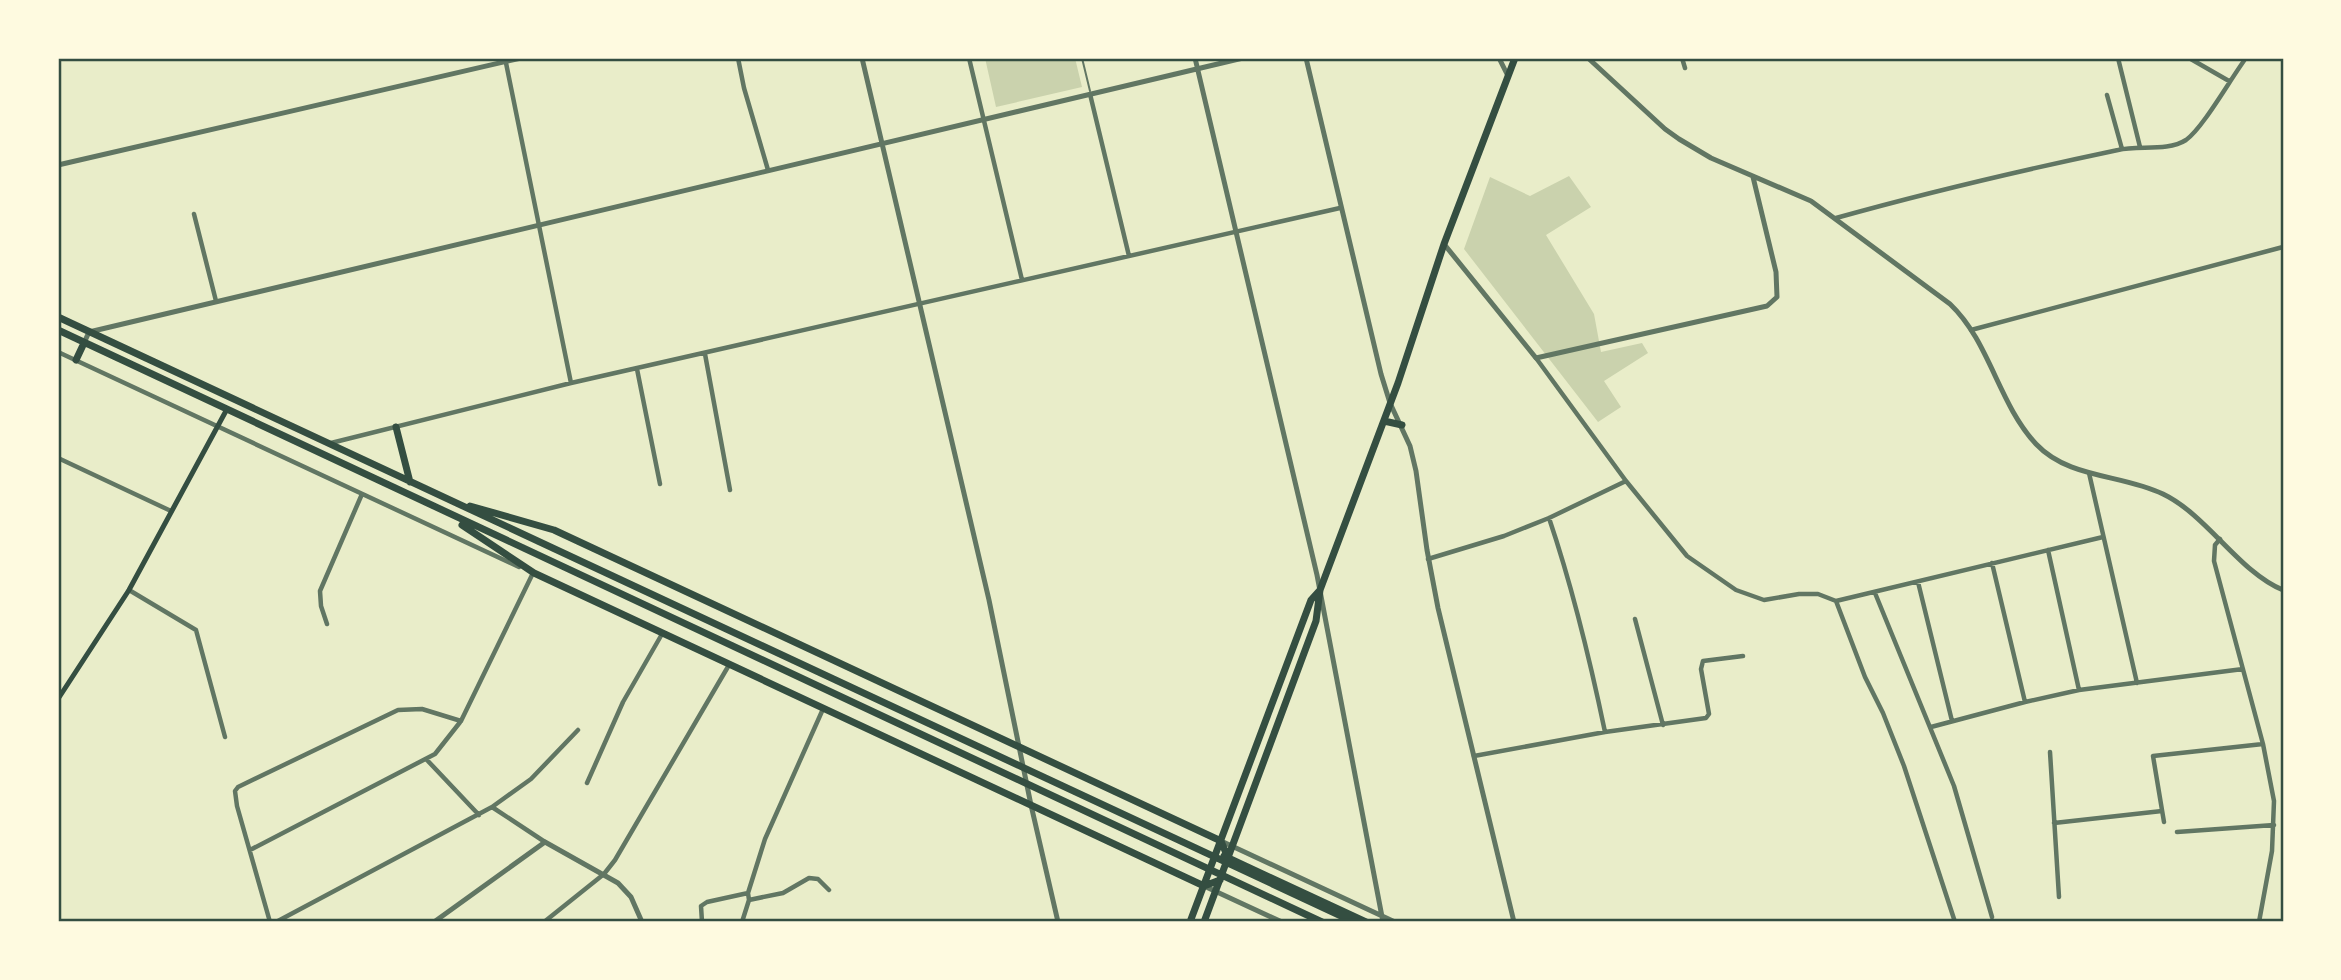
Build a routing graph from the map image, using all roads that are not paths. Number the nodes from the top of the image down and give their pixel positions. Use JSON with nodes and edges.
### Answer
{"nodes":[{"id":1,"x":521,"y":58,"type":"edge"},
{"id":2,"x":738,"y":58,"type":"edge"},
{"id":3,"x":862,"y":58,"type":"edge"},
{"id":4,"x":970,"y":58,"type":"edge"},
{"id":5,"x":1082,"y":58,"type":"edge"},
{"id":6,"x":1195,"y":58,"type":"edge"},
{"id":7,"x":1243,"y":58,"type":"edge"},
{"id":8,"x":1306,"y":58,"type":"edge"},
{"id":9,"x":1499,"y":58,"type":"edge"},
{"id":10,"x":1515,"y":58,"type":"edge"},
{"id":11,"x":1588,"y":58,"type":"edge"},
{"id":12,"x":1682,"y":58,"type":"edge"},
{"id":13,"x":2118,"y":58,"type":"edge"},
{"id":14,"x":2189,"y":58,"type":"edge"},
{"id":15,"x":2246,"y":58,"type":"edge"},
{"id":16,"x":506,"y":59,"type":"edge"},
{"id":17,"x":1685,"y":68,"type":"dead end"},
{"id":18,"x":1197,"y":69,"type":"junction"},
{"id":19,"x":1508,"y":76,"type":"junction"},
{"id":20,"x":2229,"y":81,"type":"junction"},
{"id":21,"x":1090,"y":93,"type":"junction"},
{"id":22,"x":2107,"y":95,"type":"dead end"},
{"id":23,"x":984,"y":118,"type":"junction"},
{"id":24,"x":883,"y":142,"type":"junction"},
{"id":25,"x":2140,"y":147,"type":"junction"},
{"id":26,"x":2122,"y":149,"type":"junction"},
{"id":27,"x":58,"y":165,"type":"edge"},
{"id":28,"x":768,"y":170,"type":"junction"},
{"id":29,"x":1753,"y":177,"type":"junction"},
{"id":30,"x":1340,"y":208,"type":"junction"},
{"id":31,"x":194,"y":214,"type":"dead end"},
{"id":32,"x":1836,"y":218,"type":"junction"},
{"id":33,"x":541,"y":224,"type":"junction"},
{"id":34,"x":1236,"y":231,"type":"junction"},
{"id":35,"x":1444,"y":244,"type":"junction"},
{"id":36,"x":2283,"y":247,"type":"edge"},
{"id":37,"x":1129,"y":256,"type":"junction"},
{"id":38,"x":1022,"y":280,"type":"junction"},
{"id":39,"x":216,"y":301,"type":"junction"},
{"id":40,"x":919,"y":302,"type":"junction"},
{"id":41,"x":58,"y":317,"type":"edge"},
{"id":42,"x":58,"y":330,"type":"edge"},
{"id":43,"x":1971,"y":330,"type":"junction"},
{"id":44,"x":89,"y":332,"type":"junction"},
{"id":45,"x":84,"y":343,"type":"junction"},
{"id":46,"x":58,"y":352,"type":"edge"},
{"id":47,"x":705,"y":354,"type":"junction"},
{"id":48,"x":1536,"y":358,"type":"junction"},
{"id":49,"x":76,"y":360,"type":"junction"},
{"id":50,"x":637,"y":369,"type":"junction"},
{"id":51,"x":571,"y":383,"type":"junction"},
{"id":52,"x":1391,"y":403,"type":"junction"},
{"id":53,"x":227,"y":409,"type":"junction"},
{"id":54,"x":1384,"y":421,"type":"junction"},
{"id":55,"x":1402,"y":425,"type":"junction"},
{"id":56,"x":217,"y":426,"type":"junction"},
{"id":57,"x":396,"y":427,"type":"junction"},
{"id":58,"x":330,"y":443,"type":"junction"},
{"id":59,"x":324,"y":456,"type":"junction"},
{"id":60,"x":58,"y":458,"type":"edge"},
{"id":61,"x":2089,"y":473,"type":"junction"},
{"id":62,"x":1626,"y":481,"type":"junction"},
{"id":63,"x":410,"y":482,"type":"junction"},
{"id":64,"x":660,"y":484,"type":"dead end"},
{"id":65,"x":730,"y":490,"type":"dead end"},
{"id":66,"x":362,"y":494,"type":"junction"},
{"id":67,"x":449,"y":500,"type":"junction"},
{"id":68,"x":171,"y":512,"type":"junction"},
{"id":69,"x":444,"y":512,"type":"junction"},
{"id":70,"x":1549,"y":518,"type":"junction"},
{"id":71,"x":2103,"y":537,"type":"junction"},
{"id":72,"x":2220,"y":539,"type":"junction"},
{"id":73,"x":2048,"y":550,"type":"junction"},
{"id":74,"x":1428,"y":559,"type":"junction"},
{"id":75,"x":1992,"y":563,"type":"junction"},
{"id":76,"x":534,"y":573,"type":"junction"},
{"id":77,"x":1919,"y":583,"type":"junction"},
{"id":78,"x":129,"y":590,"type":"junction"},
{"id":79,"x":1320,"y":590,"type":"junction"},
{"id":80,"x":2283,"y":590,"type":"edge"},
{"id":81,"x":1875,"y":593,"type":"junction"},
{"id":82,"x":1836,"y":601,"type":"junction"},
{"id":83,"x":1634,"y":619,"type":"dead end"},
{"id":84,"x":327,"y":624,"type":"dead end"},
{"id":85,"x":662,"y":633,"type":"junction"},
{"id":86,"x":1743,"y":656,"type":"dead end"},
{"id":87,"x":730,"y":665,"type":"junction"},
{"id":88,"x":2243,"y":669,"type":"junction"},
{"id":89,"x":2137,"y":683,"type":"junction"},
{"id":90,"x":2080,"y":691,"type":"junction"},
{"id":91,"x":58,"y":699,"type":"edge"},
{"id":92,"x":2025,"y":702,"type":"junction"},
{"id":93,"x":823,"y":709,"type":"junction"},
{"id":94,"x":461,"y":721,"type":"junction"},
{"id":95,"x":1952,"y":721,"type":"junction"},
{"id":96,"x":1663,"y":725,"type":"junction"},
{"id":97,"x":1931,"y":727,"type":"junction"},
{"id":98,"x":578,"y":730,"type":"dead end"},
{"id":99,"x":1605,"y":732,"type":"junction"},
{"id":100,"x":225,"y":737,"type":"dead end"},
{"id":101,"x":2263,"y":744,"type":"junction"},
{"id":102,"x":1019,"y":747,"type":"junction"},
{"id":103,"x":2050,"y":752,"type":"dead end"},
{"id":104,"x":1474,"y":756,"type":"junction"},
{"id":105,"x":426,"y":760,"type":"junction"},
{"id":106,"x":587,"y":783,"type":"dead end"},
{"id":107,"x":1031,"y":805,"type":"junction"},
{"id":108,"x":492,"y":807,"type":"junction"},
{"id":109,"x":2162,"y":811,"type":"junction"},
{"id":110,"x":479,"y":815,"type":"junction"},
{"id":111,"x":2164,"y":822,"type":"dead end"},
{"id":112,"x":2054,"y":823,"type":"junction"},
{"id":113,"x":2274,"y":825,"type":"junction"},
{"id":114,"x":2177,"y":832,"type":"dead end"},
{"id":115,"x":1221,"y":841,"type":"junction"},
{"id":116,"x":545,"y":842,"type":"junction"},
{"id":117,"x":1232,"y":846,"type":"junction"},
{"id":118,"x":250,"y":850,"type":"junction"},
{"id":119,"x":1217,"y":852,"type":"junction"},
{"id":120,"x":1228,"y":858,"type":"junction"},
{"id":121,"x":604,"y":874,"type":"junction"},
{"id":122,"x":1208,"y":874,"type":"junction"},
{"id":123,"x":1220,"y":880,"type":"junction"},
{"id":124,"x":1204,"y":886,"type":"junction"},
{"id":125,"x":829,"y":890,"type":"dead end"},
{"id":126,"x":1215,"y":891,"type":"junction"},
{"id":127,"x":748,"y":893,"type":"junction"},
{"id":128,"x":2059,"y":897,"type":"dead end"},
{"id":129,"x":749,"y":900,"type":"junction"},
{"id":130,"x":1992,"y":917,"type":"dead end"},
{"id":131,"x":1384,"y":920,"type":"edge"},
{"id":132,"x":270,"y":922,"type":"edge"},
{"id":133,"x":276,"y":922,"type":"edge"},
{"id":134,"x":434,"y":922,"type":"edge"},
{"id":135,"x":544,"y":922,"type":"edge"},
{"id":136,"x":642,"y":922,"type":"edge"},
{"id":137,"x":702,"y":922,"type":"edge"},
{"id":138,"x":742,"y":922,"type":"edge"},
{"id":139,"x":1058,"y":922,"type":"edge"},
{"id":140,"x":1190,"y":922,"type":"edge"},
{"id":141,"x":1204,"y":922,"type":"edge"},
{"id":142,"x":1282,"y":922,"type":"edge"},
{"id":143,"x":1311,"y":922,"type":"edge"},
{"id":144,"x":1322,"y":922,"type":"edge"},
{"id":145,"x":1354,"y":922,"type":"edge"},
{"id":146,"x":1366,"y":922,"type":"edge"},
{"id":147,"x":1395,"y":922,"type":"edge"},
{"id":148,"x":1514,"y":922,"type":"edge"},
{"id":149,"x":1955,"y":922,"type":"edge"},
{"id":150,"x":2259,"y":922,"type":"edge"}],
"edges":[{"from":1,"to":16,"type":"street"},
{"from":2,"to":28,"type":"street"},
{"from":3,"to":24,"type":"street"},
{"from":4,"to":23,"type":"street"},
{"from":5,"to":21,"type":"lane"},
{"from":6,"to":18,"type":"street"},
{"from":7,"to":18,"type":"street"},
{"from":8,"to":30,"type":"street"},
{"from":9,"to":19,"type":"street"},
{"from":10,"to":19,"type":"highway"},
{"from":11,"to":29,"type":"street"},
{"from":12,"to":17,"type":"street"},
{"from":13,"to":25,"type":"street"},
{"from":14,"to":20,"type":"street"},
{"from":15,"to":20,"type":"street"},
{"from":16,"to":27,"type":"street"},
{"from":16,"to":33,"type":"street"},
{"from":18,"to":21,"type":"street"},
{"from":18,"to":34,"type":"street"},
{"from":19,"to":35,"type":"highway"},
{"from":20,"to":25,"type":"street"},
{"from":21,"to":23,"type":"street"},
{"from":21,"to":37,"type":"street"},
{"from":22,"to":26,"type":"street"},
{"from":23,"to":24,"type":"street"},
{"from":23,"to":38,"type":"street"},
{"from":24,"to":28,"type":"street"},
{"from":24,"to":40,"type":"street"},
{"from":25,"to":26,"type":"street"},
{"from":26,"to":32,"type":"street"},
{"from":28,"to":33,"type":"street"},
{"from":29,"to":32,"type":"street"},
{"from":29,"to":48,"type":"street"},
{"from":30,"to":34,"type":"street"},
{"from":30,"to":52,"type":"street"},
{"from":31,"to":39,"type":"street"},
{"from":32,"to":43,"type":"street"},
{"from":33,"to":39,"type":"street"},
{"from":33,"to":51,"type":"street"},
{"from":34,"to":37,"type":"street"},
{"from":34,"to":79,"type":"street"},
{"from":35,"to":48,"type":"street"},
{"from":35,"to":52,"type":"highway"},
{"from":36,"to":43,"type":"street"},
{"from":37,"to":38,"type":"street"},
{"from":38,"to":40,"type":"street"},
{"from":39,"to":44,"type":"street"},
{"from":40,"to":47,"type":"street"},
{"from":40,"to":102,"type":"street"},
{"from":41,"to":44,"type":"highway"},
{"from":42,"to":45,"type":"highway"},
{"from":43,"to":61,"type":"street"},
{"from":44,"to":45,"type":"street"},
{"from":44,"to":58,"type":"highway"},
{"from":45,"to":49,"type":"highway"},
{"from":45,"to":53,"type":"highway"},
{"from":46,"to":49,"type":"street"},
{"from":47,"to":50,"type":"street"},
{"from":47,"to":65,"type":"street"},
{"from":48,"to":62,"type":"street"},
{"from":49,"to":56,"type":"street"},
{"from":50,"to":51,"type":"street"},
{"from":50,"to":64,"type":"street"},
{"from":51,"to":57,"type":"street"},
{"from":52,"to":54,"type":"highway"},
{"from":52,"to":55,"type":"street"},
{"from":53,"to":56,"type":"main road"},
{"from":53,"to":59,"type":"highway"},
{"from":54,"to":55,"type":"highway"},
{"from":54,"to":79,"type":"highway"},
{"from":55,"to":74,"type":"street"},
{"from":56,"to":66,"type":"street"},
{"from":56,"to":68,"type":"main road"},
{"from":57,"to":58,"type":"street"},
{"from":57,"to":63,"type":"highway"},
{"from":58,"to":59,"type":"street"},
{"from":58,"to":63,"type":"highway"},
{"from":59,"to":69,"type":"highway"},
{"from":60,"to":68,"type":"street"},
{"from":61,"to":71,"type":"street"},
{"from":61,"to":72,"type":"street"},
{"from":62,"to":70,"type":"street"},
{"from":62,"to":82,"type":"street"},
{"from":63,"to":67,"type":"highway"},
{"from":66,"to":76,"type":"street"},
{"from":66,"to":84,"type":"street"},
{"from":67,"to":102,"type":"highway"},
{"from":67,"to":145,"type":"highway"},
{"from":68,"to":78,"type":"main road"},
{"from":69,"to":76,"type":"highway"},
{"from":69,"to":144,"type":"highway"},
{"from":70,"to":74,"type":"street"},
{"from":70,"to":99,"type":"street"},
{"from":71,"to":73,"type":"street"},
{"from":71,"to":89,"type":"street"},
{"from":72,"to":80,"type":"street"},
{"from":72,"to":88,"type":"street"},
{"from":73,"to":75,"type":"street"},
{"from":73,"to":90,"type":"street"},
{"from":74,"to":104,"type":"street"},
{"from":75,"to":77,"type":"street"},
{"from":75,"to":92,"type":"street"},
{"from":76,"to":85,"type":"highway"},
{"from":76,"to":94,"type":"street"},
{"from":77,"to":81,"type":"street"},
{"from":77,"to":95,"type":"street"},
{"from":78,"to":91,"type":"main road"},
{"from":78,"to":100,"type":"street"},
{"from":79,"to":115,"type":"highway"},
{"from":79,"to":117,"type":"highway"},
{"from":79,"to":131,"type":"street"},
{"from":81,"to":82,"type":"street"},
{"from":81,"to":97,"type":"street"},
{"from":82,"to":149,"type":"street"},
{"from":83,"to":96,"type":"street"},
{"from":85,"to":87,"type":"highway"},
{"from":85,"to":106,"type":"street"},
{"from":86,"to":96,"type":"street"},
{"from":87,"to":93,"type":"highway"},
{"from":87,"to":121,"type":"street"},
{"from":88,"to":89,"type":"street"},
{"from":88,"to":101,"type":"street"},
{"from":89,"to":90,"type":"street"},
{"from":90,"to":92,"type":"street"},
{"from":92,"to":95,"type":"street"},
{"from":93,"to":107,"type":"highway"},
{"from":93,"to":127,"type":"street"},
{"from":94,"to":105,"type":"street"},
{"from":94,"to":118,"type":"street"},
{"from":95,"to":97,"type":"street"},
{"from":96,"to":99,"type":"street"},
{"from":97,"to":130,"type":"street"},
{"from":98,"to":108,"type":"street"},
{"from":99,"to":104,"type":"street"},
{"from":101,"to":109,"type":"street"},
{"from":101,"to":113,"type":"street"},
{"from":102,"to":107,"type":"street"},
{"from":102,"to":115,"type":"highway"},
{"from":103,"to":112,"type":"street"},
{"from":104,"to":148,"type":"street"},
{"from":105,"to":110,"type":"street"},
{"from":105,"to":118,"type":"street"},
{"from":107,"to":124,"type":"highway"},
{"from":107,"to":139,"type":"street"},
{"from":108,"to":110,"type":"street"},
{"from":108,"to":116,"type":"street"},
{"from":109,"to":111,"type":"street"},
{"from":109,"to":112,"type":"street"},
{"from":110,"to":133,"type":"street"},
{"from":112,"to":128,"type":"street"},
{"from":113,"to":114,"type":"street"},
{"from":113,"to":150,"type":"street"},
{"from":115,"to":117,"type":"street"},
{"from":115,"to":119,"type":"highway"},
{"from":115,"to":120,"type":"highway"},
{"from":116,"to":121,"type":"street"},
{"from":116,"to":134,"type":"street"},
{"from":117,"to":120,"type":"highway"},
{"from":117,"to":131,"type":"street"},
{"from":118,"to":132,"type":"street"},
{"from":119,"to":120,"type":"highway"},
{"from":119,"to":122,"type":"highway"},
{"from":120,"to":123,"type":"highway"},
{"from":120,"to":146,"type":"highway"},
{"from":121,"to":135,"type":"street"},
{"from":121,"to":136,"type":"street"},
{"from":122,"to":123,"type":"highway"},
{"from":122,"to":124,"type":"highway"},
{"from":123,"to":124,"type":"highway"},
{"from":123,"to":126,"type":"highway"},
{"from":123,"to":143,"type":"highway"},
{"from":124,"to":126,"type":"street"},
{"from":124,"to":140,"type":"highway"},
{"from":125,"to":129,"type":"street"},
{"from":126,"to":141,"type":"highway"},
{"from":126,"to":142,"type":"street"},
{"from":127,"to":129,"type":"street"},
{"from":127,"to":137,"type":"street"},
{"from":129,"to":138,"type":"street"},
{"from":131,"to":147,"type":"street"}]}
